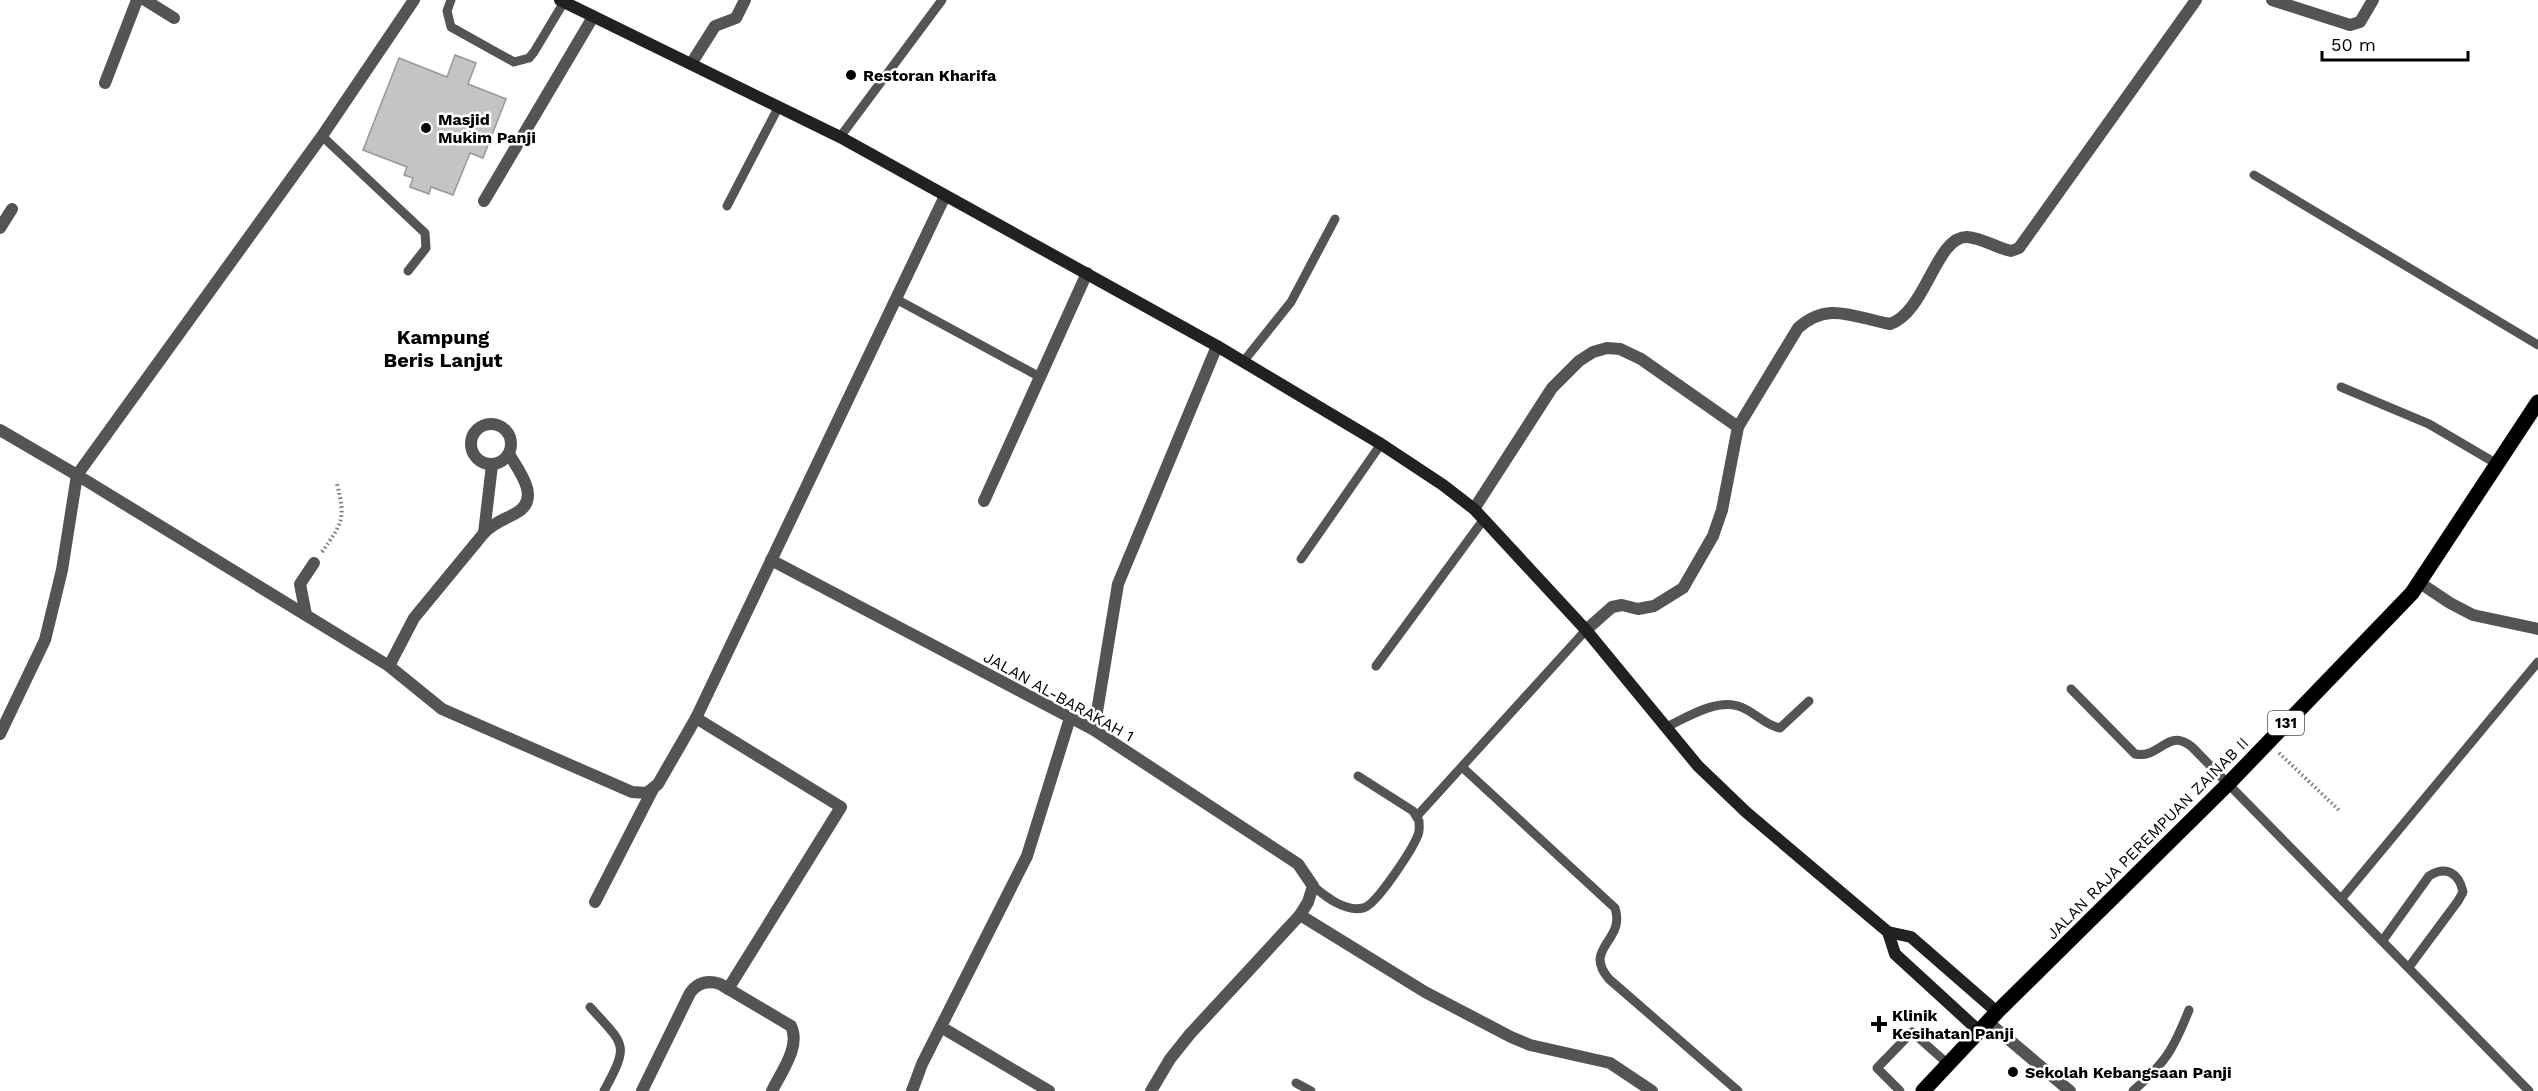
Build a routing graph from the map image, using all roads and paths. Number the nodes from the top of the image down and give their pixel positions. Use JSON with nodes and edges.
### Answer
{"nodes":[{"id":1,"x":137,"y":0,"type":"edge"},
{"id":2,"x":145,"y":0,"type":"edge"},
{"id":3,"x":414,"y":0,"type":"edge"},
{"id":4,"x":452,"y":0,"type":"edge"},
{"id":5,"x":745,"y":0,"type":"edge"},
{"id":6,"x":942,"y":0,"type":"edge"},
{"id":7,"x":2196,"y":0,"type":"edge"},
{"id":8,"x":2272,"y":0,"type":"edge"},
{"id":9,"x":2373,"y":0,"type":"edge"},
{"id":10,"x":562,"y":1,"type":"edge"},
{"id":11,"x":593,"y":17,"type":"junction"},
{"id":12,"x":174,"y":18,"type":"dead end"},
{"id":13,"x":691,"y":64,"type":"junction"},
{"id":14,"x":105,"y":83,"type":"dead end"},
{"id":15,"x":779,"y":106,"type":"junction"},
{"id":16,"x":322,"y":136,"type":"junction"},
{"id":17,"x":840,"y":136,"type":"junction"},
{"id":18,"x":2254,"y":175,"type":"dead end"},
{"id":19,"x":945,"y":196,"type":"junction"},
{"id":20,"x":484,"y":201,"type":"dead end"},
{"id":21,"x":727,"y":206,"type":"dead end"},
{"id":22,"x":12,"y":209,"type":"dead end"},
{"id":23,"x":1335,"y":219,"type":"dead end"},
{"id":24,"x":0,"y":228,"type":"edge"},
{"id":25,"x":408,"y":271,"type":"dead end"},
{"id":26,"x":1087,"y":273,"type":"junction"},
{"id":27,"x":896,"y":299,"type":"junction"},
{"id":28,"x":2538,"y":345,"type":"edge"},
{"id":29,"x":1217,"y":346,"type":"junction"},
{"id":30,"x":1243,"y":362,"type":"junction"},
{"id":31,"x":1040,"y":377,"type":"junction"},
{"id":32,"x":2342,"y":387,"type":"dead end"},
{"id":33,"x":2538,"y":402,"type":"edge"},
{"id":34,"x":1738,"y":427,"type":"junction"},
{"id":35,"x":0,"y":430,"type":"edge"},
{"id":36,"x":1381,"y":444,"type":"junction"},
{"id":37,"x":509,"y":454,"type":"junction"},
{"id":38,"x":2497,"y":464,"type":"junction"},
{"id":39,"x":492,"y":465,"type":"junction"},
{"id":40,"x":77,"y":475,"type":"junction"},
{"id":41,"x":337,"y":484,"type":"dead end"},
{"id":42,"x":984,"y":501,"type":"dead end"},
{"id":43,"x":1474,"y":509,"type":"junction"},
{"id":44,"x":1484,"y":519,"type":"junction"},
{"id":45,"x":484,"y":533,"type":"junction"},
{"id":46,"x":1302,"y":559,"type":"dead end"},
{"id":47,"x":771,"y":560,"type":"junction"},
{"id":48,"x":314,"y":563,"type":"joint"},
{"id":49,"x":2420,"y":583,"type":"junction"},
{"id":50,"x":306,"y":615,"type":"junction"},
{"id":51,"x":2538,"y":629,"type":"edge"},
{"id":52,"x":1586,"y":630,"type":"junction"},
{"id":53,"x":2538,"y":662,"type":"edge"},
{"id":54,"x":389,"y":666,"type":"junction"},
{"id":55,"x":1376,"y":666,"type":"dead end"},
{"id":56,"x":2071,"y":689,"type":"dead end"},
{"id":57,"x":1809,"y":701,"type":"dead end"},
{"id":58,"x":5,"y":714,"type":"edge"},
{"id":59,"x":696,"y":718,"type":"junction"},
{"id":60,"x":1070,"y":718,"type":"junction"},
{"id":61,"x":1666,"y":727,"type":"junction"},
{"id":62,"x":1094,"y":730,"type":"junction"},
{"id":63,"x":0,"y":735,"type":"edge"},
{"id":64,"x":2268,"y":743,"type":"junction"},
{"id":65,"x":1462,"y":767,"type":"junction"},
{"id":66,"x":1358,"y":776,"type":"dead end"},
{"id":67,"x":2228,"y":784,"type":"junction"},
{"id":68,"x":653,"y":789,"type":"junction"},
{"id":69,"x":2341,"y":812,"type":"dead end"},
{"id":70,"x":1417,"y":816,"type":"junction"},
{"id":71,"x":1313,"y":886,"type":"junction"},
{"id":72,"x":2342,"y":898,"type":"junction"},
{"id":73,"x":596,"y":902,"type":"dead end"},
{"id":74,"x":1300,"y":915,"type":"junction"},
{"id":75,"x":1888,"y":932,"type":"junction"},
{"id":76,"x":2383,"y":940,"type":"junction"},
{"id":77,"x":2409,"y":967,"type":"junction"},
{"id":78,"x":728,"y":989,"type":"junction"},
{"id":79,"x":590,"y":1007,"type":"dead end"},
{"id":80,"x":2189,"y":1010,"type":"dead end"},
{"id":81,"x":1988,"y":1022,"type":"junction"},
{"id":82,"x":941,"y":1027,"type":"junction"},
{"id":83,"x":1948,"y":1064,"type":"junction"},
{"id":84,"x":1296,"y":1083,"type":"dead end"},
{"id":85,"x":604,"y":1091,"type":"edge"},
{"id":86,"x":642,"y":1091,"type":"edge"},
{"id":87,"x":772,"y":1091,"type":"edge"},
{"id":88,"x":912,"y":1091,"type":"edge"},
{"id":89,"x":1049,"y":1091,"type":"edge"},
{"id":90,"x":1151,"y":1091,"type":"edge"},
{"id":91,"x":1311,"y":1091,"type":"edge"},
{"id":92,"x":1653,"y":1091,"type":"edge"},
{"id":93,"x":1738,"y":1091,"type":"edge"},
{"id":94,"x":1900,"y":1091,"type":"edge"},
{"id":95,"x":1923,"y":1091,"type":"edge"},
{"id":96,"x":2070,"y":1091,"type":"edge"},
{"id":97,"x":2133,"y":1091,"type":"edge"},
{"id":98,"x":2529,"y":1091,"type":"edge"}],
"edges":[{"from":1,"to":14,"type":"street"},
{"from":2,"to":12,"type":"street"},
{"from":3,"to":16,"type":"street"},
{"from":4,"to":10,"type":"lane"},
{"from":5,"to":13,"type":"street"},
{"from":6,"to":17,"type":"lane"},
{"from":7,"to":34,"type":"street"},
{"from":8,"to":9,"type":"street"},
{"from":10,"to":11,"type":"street"},
{"from":11,"to":13,"type":"street"},
{"from":11,"to":20,"type":"street"},
{"from":13,"to":15,"type":"street"},
{"from":15,"to":17,"type":"street"},
{"from":15,"to":21,"type":"lane"},
{"from":16,"to":25,"type":"lane"},
{"from":16,"to":40,"type":"street"},
{"from":17,"to":19,"type":"street"},
{"from":18,"to":28,"type":"lane"},
{"from":19,"to":26,"type":"street"},
{"from":19,"to":27,"type":"street"},
{"from":22,"to":24,"type":"street"},
{"from":23,"to":30,"type":"lane"},
{"from":26,"to":29,"type":"street"},
{"from":26,"to":31,"type":"street"},
{"from":27,"to":31,"type":"lane"},
{"from":27,"to":47,"type":"street"},
{"from":29,"to":30,"type":"street"},
{"from":29,"to":62,"type":"street"},
{"from":30,"to":36,"type":"street"},
{"from":31,"to":42,"type":"street"},
{"from":32,"to":38,"type":"lane"},
{"from":33,"to":38,"type":"main road","name":"JALAN RAJA PEREMPUAN ZAINAB II","number":"131"},
{"from":34,"to":43,"type":"street"},
{"from":34,"to":52,"type":"street"},
{"from":35,"to":40,"type":"street"},
{"from":36,"to":43,"type":"street"},
{"from":36,"to":46,"type":"lane"},
{"from":37,"to":39,"type":"street"},
{"from":37,"to":39,"type":"street"},
{"from":37,"to":45,"type":"street"},
{"from":38,"to":49,"type":"main road","name":"JALAN RAJA PEREMPUAN ZAINAB II","number":"131"},
{"from":39,"to":45,"type":"street"},
{"from":40,"to":50,"type":"street"},
{"from":40,"to":58,"type":"street"},
{"from":41,"to":48,"type":"path"},
{"from":43,"to":44,"type":"street"},
{"from":44,"to":52,"type":"street"},
{"from":44,"to":55,"type":"lane"},
{"from":45,"to":54,"type":"street"},
{"from":47,"to":59,"type":"street"},
{"from":47,"to":60,"type":"street","name":"JALAN AL-BARAKAH 1"},
{"from":48,"to":50,"type":"street"},
{"from":49,"to":51,"type":"street"},
{"from":49,"to":64,"type":"main road","name":"JALAN RAJA PEREMPUAN ZAINAB II","number":"131"},
{"from":50,"to":54,"type":"street"},
{"from":52,"to":61,"type":"street"},
{"from":52,"to":65,"type":"lane"},
{"from":53,"to":72,"type":"lane"},
{"from":54,"to":68,"type":"street"},
{"from":56,"to":67,"type":"lane"},
{"from":57,"to":61,"type":"lane"},
{"from":58,"to":63,"type":"street"},
{"from":59,"to":68,"type":"street"},
{"from":59,"to":78,"type":"street"},
{"from":60,"to":62,"type":"street","name":"JALAN AL-BARAKAH 1"},
{"from":60,"to":82,"type":"street"},
{"from":61,"to":75,"type":"street"},
{"from":62,"to":71,"type":"street","name":"JALAN AL-BARAKAH 1"},
{"from":64,"to":67,"type":"main road","name":"JALAN RAJA PEREMPUAN ZAINAB II","number":"131"},
{"from":64,"to":69,"type":"path"},
{"from":65,"to":70,"type":"lane"},
{"from":65,"to":93,"type":"lane"},
{"from":66,"to":70,"type":"lane"},
{"from":67,"to":72,"type":"lane"},
{"from":67,"to":81,"type":"main road","name":"JALAN RAJA PEREMPUAN ZAINAB II","number":"131"},
{"from":68,"to":73,"type":"street"},
{"from":70,"to":71,"type":"lane"},
{"from":71,"to":74,"type":"street"},
{"from":72,"to":76,"type":"lane"},
{"from":74,"to":90,"type":"street"},
{"from":74,"to":92,"type":"street"},
{"from":75,"to":81,"type":"street"},
{"from":75,"to":81,"type":"street"},
{"from":76,"to":77,"type":"lane"},
{"from":76,"to":77,"type":"lane"},
{"from":77,"to":98,"type":"lane"},
{"from":78,"to":86,"type":"street"},
{"from":78,"to":87,"type":"street"},
{"from":79,"to":85,"type":"lane"},
{"from":80,"to":97,"type":"lane"},
{"from":81,"to":83,"type":"main road","name":"JALAN RAJA PEREMPUAN ZAINAB II","number":"131"},
{"from":81,"to":96,"type":"street"},
{"from":82,"to":88,"type":"street"},
{"from":82,"to":89,"type":"street"},
{"from":83,"to":94,"type":"lane"},
{"from":83,"to":95,"type":"main road","name":"JALAN RAJA PEREMPUAN ZAINAB II","number":"131"},
{"from":84,"to":91,"type":"lane"}]}
